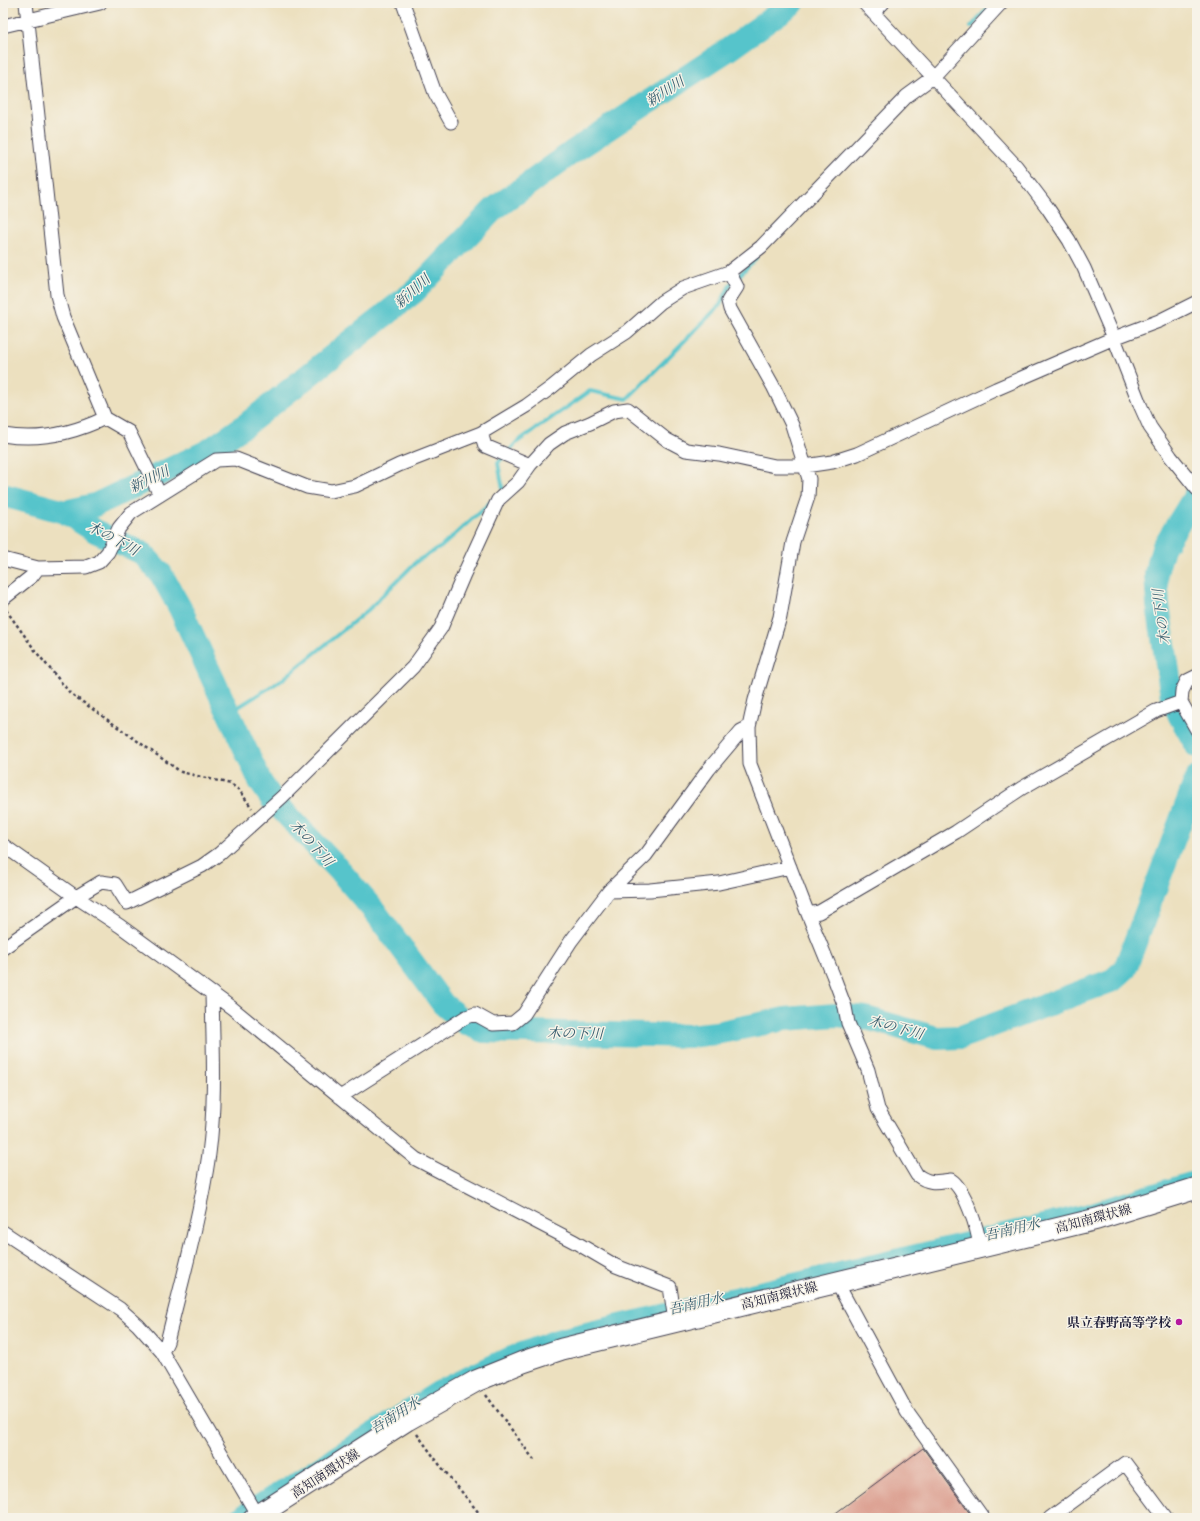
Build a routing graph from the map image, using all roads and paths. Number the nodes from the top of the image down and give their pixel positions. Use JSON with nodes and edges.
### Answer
{"nodes":[{"id":1,"x":26,"y":3,"type":"edge"},
{"id":2,"x":100,"y":3,"type":"edge"},
{"id":3,"x":403,"y":3,"type":"edge"},
{"id":4,"x":864,"y":3,"type":"edge"},
{"id":5,"x":883,"y":3,"type":"edge"},
{"id":6,"x":1001,"y":3,"type":"edge"},
{"id":7,"x":873,"y":13,"type":"junction"},
{"id":8,"x":28,"y":21,"type":"junction"},
{"id":9,"x":3,"y":26,"type":"edge"},
{"id":10,"x":933,"y":77,"type":"junction"},
{"id":11,"x":451,"y":122,"type":"dead end"},
{"id":12,"x":732,"y":278,"type":"junction"},
{"id":13,"x":1197,"y":302,"type":"edge"},
{"id":14,"x":1114,"y":338,"type":"junction"},
{"id":15,"x":105,"y":418,"type":"junction"},
{"id":16,"x":481,"y":433,"type":"junction"},
{"id":17,"x":3,"y":435,"type":"edge"},
{"id":18,"x":530,"y":465,"type":"junction"},
{"id":19,"x":806,"y":466,"type":"junction"},
{"id":20,"x":1195,"y":486,"type":"edge"},
{"id":21,"x":158,"y":492,"type":"junction"},
{"id":22,"x":3,"y":559,"type":"edge"},
{"id":23,"x":38,"y":568,"type":"junction"},
{"id":24,"x":3,"y":599,"type":"edge"},
{"id":25,"x":3,"y":606,"type":"edge"},
{"id":26,"x":1197,"y":676,"type":"edge"},
{"id":27,"x":1176,"y":703,"type":"junction"},
{"id":28,"x":749,"y":728,"type":"junction"},
{"id":29,"x":1197,"y":730,"type":"edge"},
{"id":30,"x":260,"y":818,"type":"junction"},
{"id":31,"x":3,"y":845,"type":"edge"},
{"id":32,"x":790,"y":867,"type":"junction"},
{"id":33,"x":610,"y":891,"type":"junction"},
{"id":34,"x":76,"y":897,"type":"junction"},
{"id":35,"x":808,"y":914,"type":"junction"},
{"id":36,"x":3,"y":948,"type":"edge"},
{"id":37,"x":212,"y":993,"type":"junction"},
{"id":38,"x":340,"y":1097,"type":"junction"},
{"id":39,"x":1197,"y":1188,"type":"edge"},
{"id":40,"x":3,"y":1232,"type":"edge"},
{"id":41,"x":979,"y":1240,"type":"junction"},
{"id":42,"x":836,"y":1281,"type":"junction"},
{"id":43,"x":674,"y":1312,"type":"junction"},
{"id":44,"x":162,"y":1352,"type":"junction"},
{"id":45,"x":476,"y":1381,"type":"junction"},
{"id":46,"x":428,"y":1449,"type":"dead end"},
{"id":47,"x":534,"y":1460,"type":"dead end"},
{"id":48,"x":254,"y":1511,"type":"edge"},
{"id":49,"x":483,"y":1518,"type":"edge"},
{"id":50,"x":983,"y":1518,"type":"edge"},
{"id":51,"x":1050,"y":1518,"type":"edge"},
{"id":52,"x":1166,"y":1518,"type":"edge"}],
"edges":[{"from":1,"to":8,"type":"street"},
{"from":2,"to":8,"type":"street"},
{"from":3,"to":11,"type":"street"},
{"from":4,"to":7,"type":"street"},
{"from":5,"to":7,"type":"street"},
{"from":6,"to":10,"type":"street"},
{"from":7,"to":10,"type":"street"},
{"from":8,"to":9,"type":"street"},
{"from":8,"to":15,"type":"street"},
{"from":10,"to":12,"type":"street"},
{"from":10,"to":14,"type":"street"},
{"from":12,"to":16,"type":"street"},
{"from":12,"to":19,"type":"street"},
{"from":13,"to":14,"type":"street"},
{"from":14,"to":19,"type":"street"},
{"from":14,"to":20,"type":"street"},
{"from":15,"to":17,"type":"street"},
{"from":15,"to":21,"type":"street"},
{"from":16,"to":18,"type":"street"},
{"from":16,"to":21,"type":"street"},
{"from":18,"to":19,"type":"street"},
{"from":18,"to":30,"type":"street"},
{"from":19,"to":28,"type":"street"},
{"from":21,"to":23,"type":"street"},
{"from":22,"to":23,"type":"street"},
{"from":23,"to":24,"type":"street"},
{"from":25,"to":30,"type":"path"},
{"from":26,"to":27,"type":"street"},
{"from":27,"to":29,"type":"street"},
{"from":27,"to":35,"type":"street"},
{"from":28,"to":32,"type":"street"},
{"from":28,"to":33,"type":"street"},
{"from":30,"to":34,"type":"street"},
{"from":31,"to":34,"type":"street"},
{"from":32,"to":33,"type":"street"},
{"from":32,"to":35,"type":"street"},
{"from":33,"to":38,"type":"street"},
{"from":34,"to":36,"type":"street"},
{"from":34,"to":37,"type":"street"},
{"from":35,"to":41,"type":"street"},
{"from":37,"to":38,"type":"street"},
{"from":37,"to":44,"type":"street"},
{"from":38,"to":43,"type":"street"},
{"from":39,"to":41,"type":"main road","name":"高知南環状線"},
{"from":40,"to":44,"type":"street"},
{"from":41,"to":42,"type":"main road","name":"高知南環状線"},
{"from":42,"to":43,"type":"main road","name":"高知南環状線"},
{"from":42,"to":50,"type":"street"},
{"from":43,"to":45,"type":"main road","name":"高知南環状線"},
{"from":44,"to":48,"type":"street"},
{"from":45,"to":47,"type":"path"},
{"from":45,"to":48,"type":"main road","name":"高知南環状線"},
{"from":46,"to":49,"type":"path"},
{"from":51,"to":52,"type":"street"}]}
